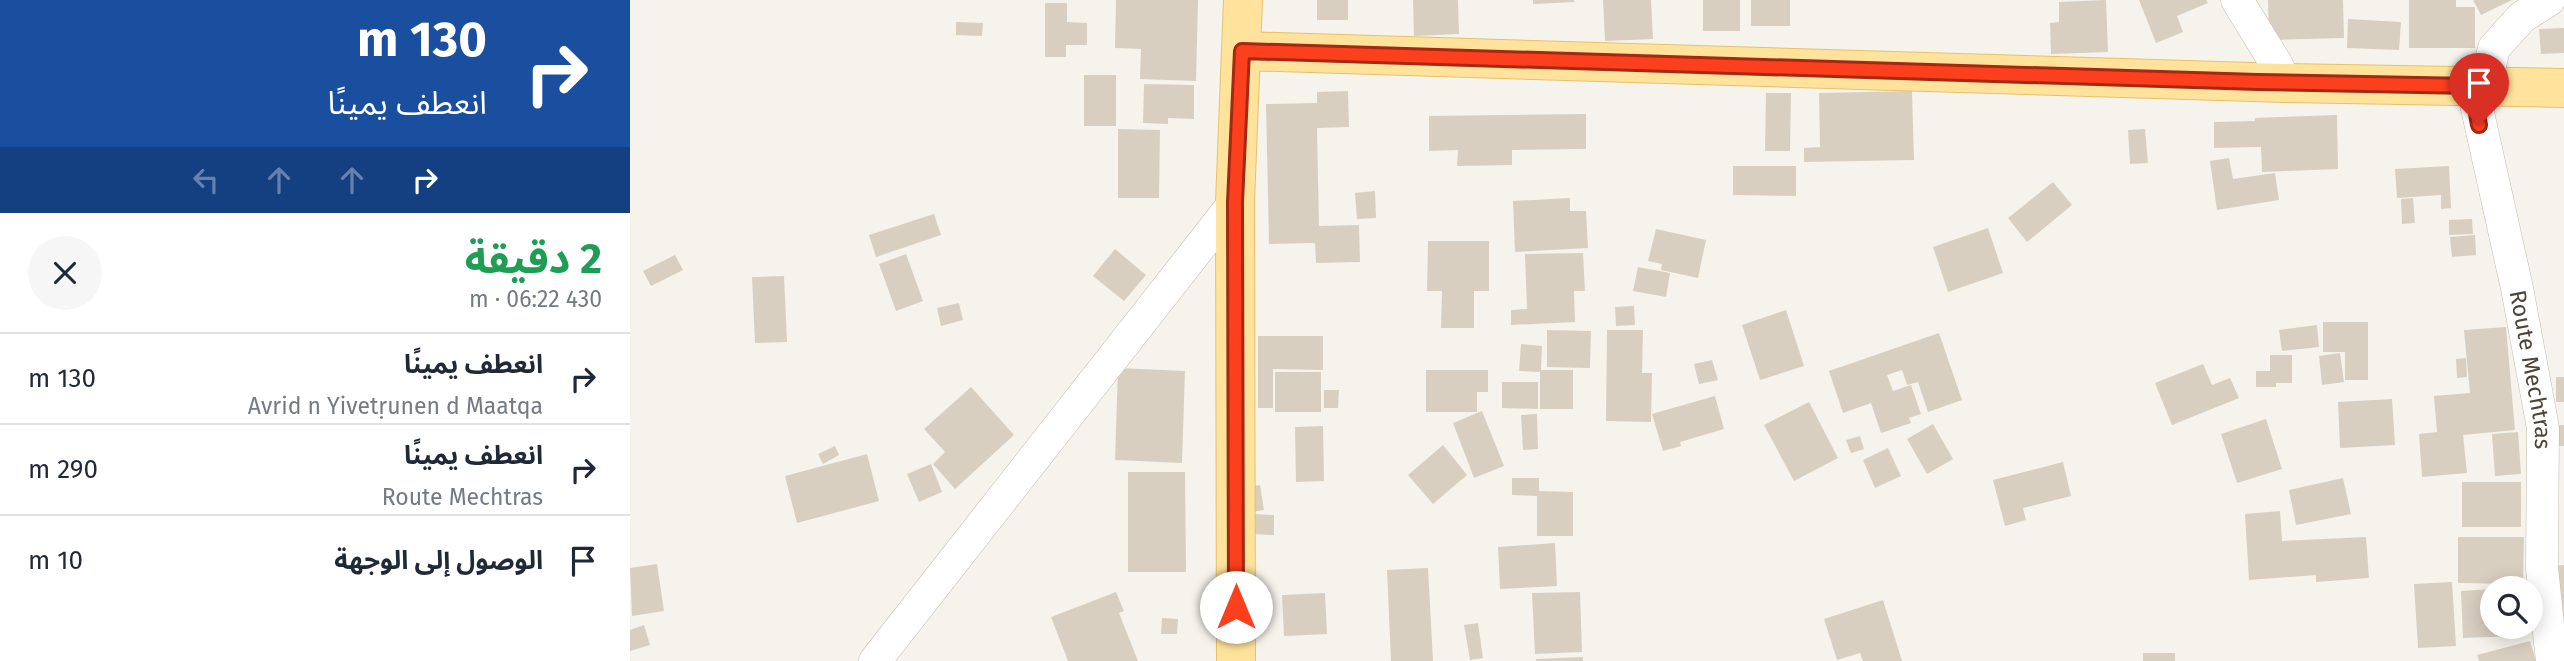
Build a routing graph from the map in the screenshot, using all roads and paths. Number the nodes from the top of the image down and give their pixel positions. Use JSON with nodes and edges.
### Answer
{"nodes":[{"id":1,"x":1243,"y":0,"type":"edge"},
{"id":2,"x":2237,"y":0,"type":"edge"},
{"id":3,"x":2549,"y":0,"type":"edge"},
{"id":4,"x":1242,"y":51,"type":"junction"},
{"id":5,"x":2285,"y":83,"type":"junction"},
{"id":6,"x":2478,"y":86,"type":"junction"},
{"id":7,"x":2564,"y":88,"type":"edge"},
{"id":8,"x":1235,"y":202,"type":"junction"},
{"id":9,"x":875,"y":661,"type":"edge"},
{"id":10,"x":1236,"y":661,"type":"edge"},
{"id":11,"x":2552,"y":661,"type":"edge"}],
"edges":[{"from":1,"to":4,"type":"main road"},
{"from":2,"to":5,"type":"street"},
{"from":3,"to":6,"type":"street"},
{"from":4,"to":5,"type":"main road"},
{"from":4,"to":8,"type":"main road"},
{"from":5,"to":6,"type":"main road"},
{"from":6,"to":7,"type":"main road"},
{"from":6,"to":11,"type":"street","name":"Route Mechtras"},
{"from":8,"to":9,"type":"street"},
{"from":8,"to":10,"type":"main road"}]}
